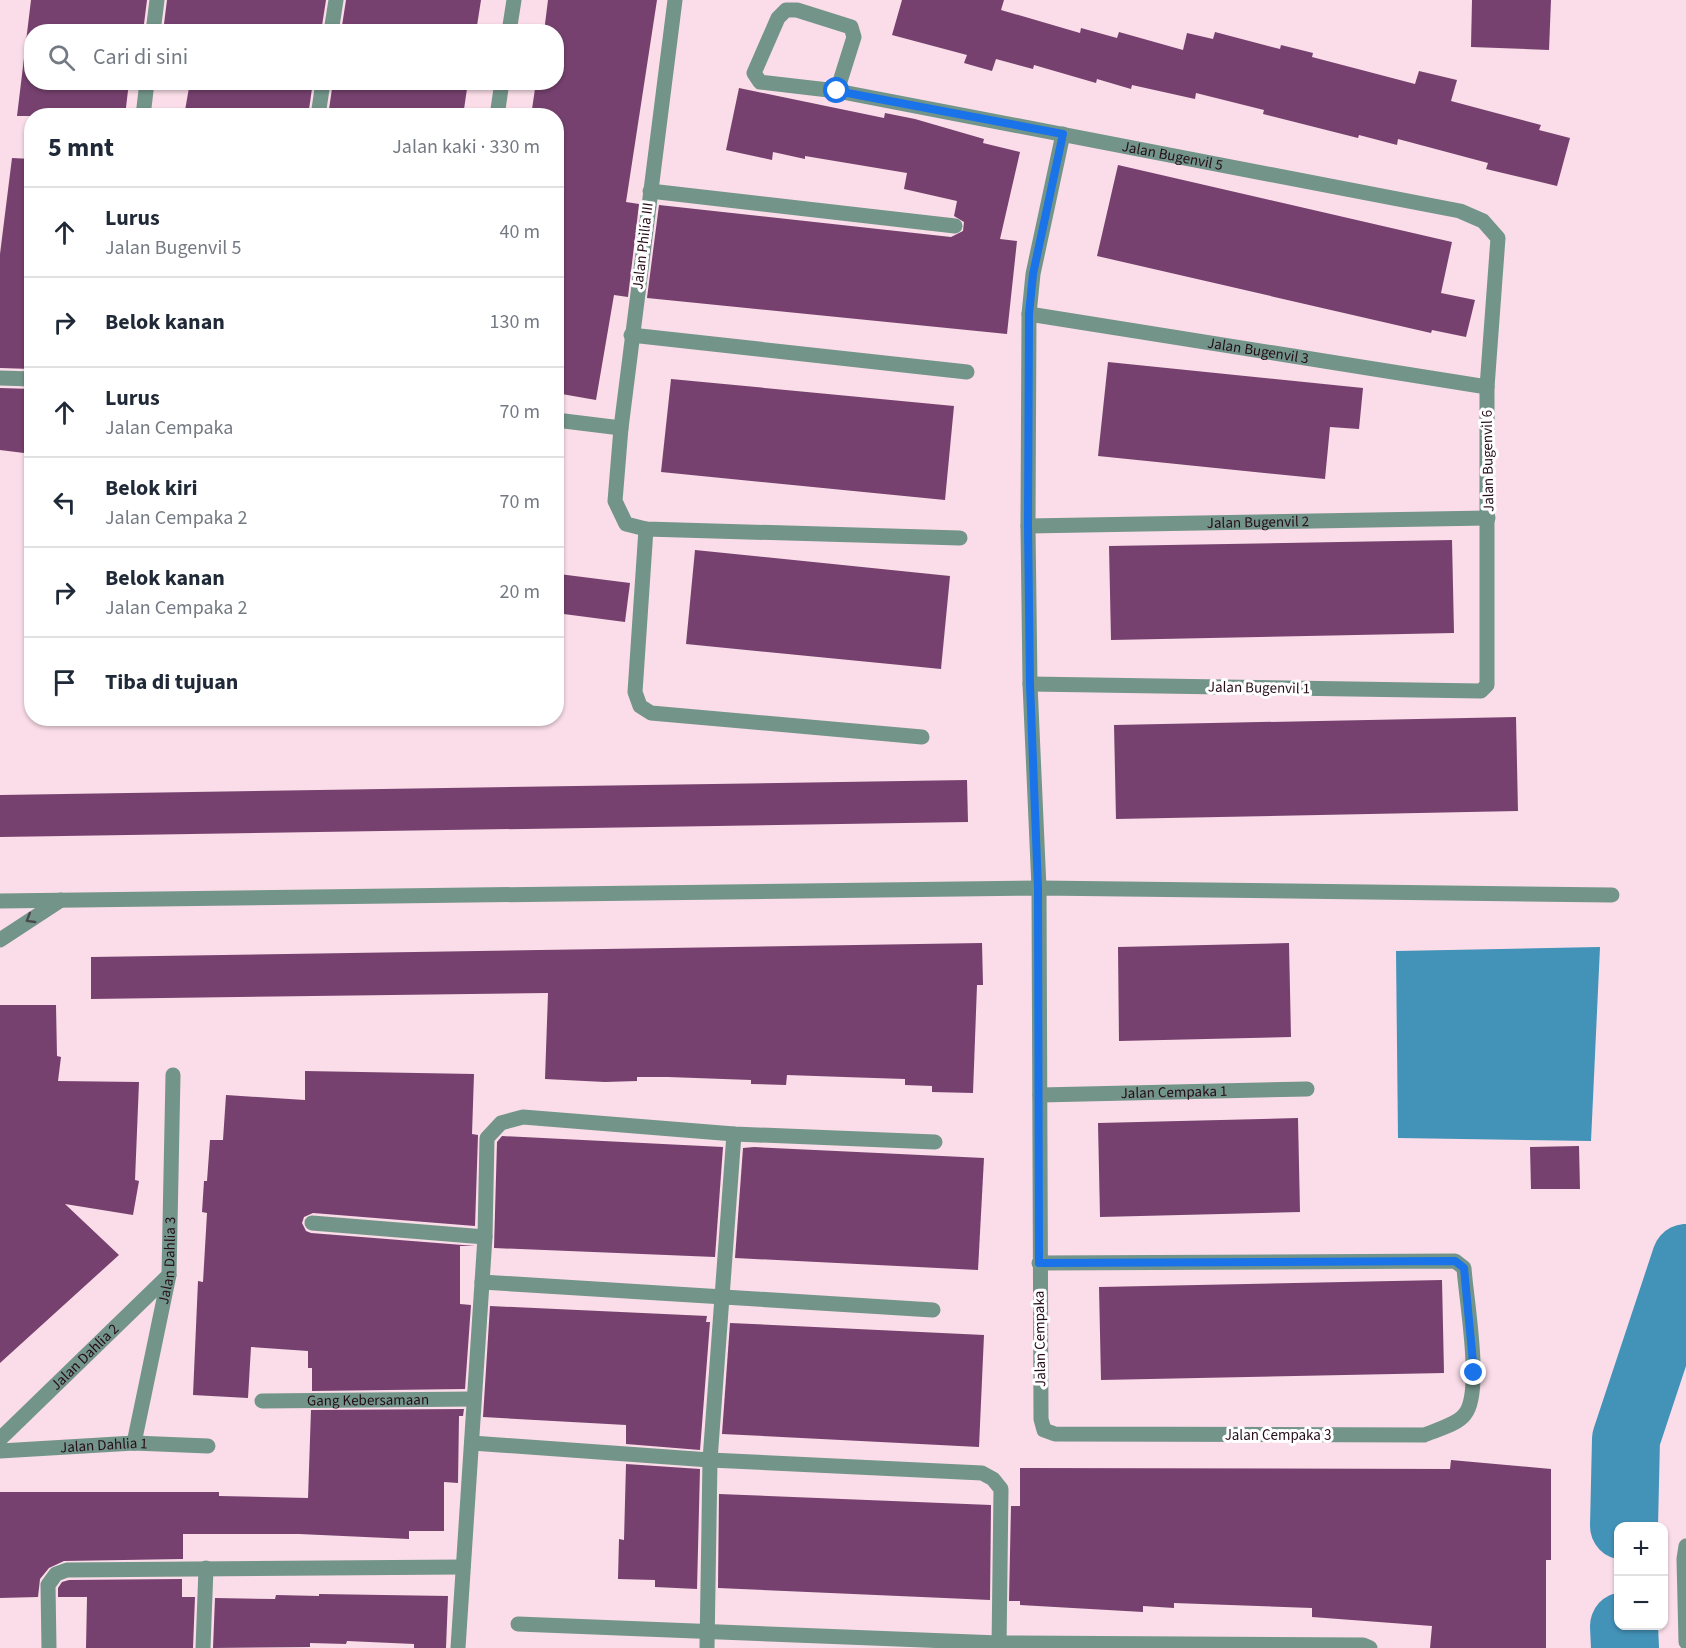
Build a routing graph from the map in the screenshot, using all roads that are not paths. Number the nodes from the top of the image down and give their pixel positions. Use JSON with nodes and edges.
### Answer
{"nodes":[{"id":1,"x":157,"y":0,"type":"edge"},
{"id":2,"x":336,"y":0,"type":"edge"},
{"id":3,"x":514,"y":0,"type":"edge"},
{"id":4,"x":675,"y":0,"type":"edge"},
{"id":5,"x":154,"y":24,"type":"edge"},
{"id":6,"x":332,"y":24,"type":"edge"},
{"id":7,"x":510,"y":24,"type":"edge"},
{"id":8,"x":146,"y":90,"type":"edge"},
{"id":9,"x":323,"y":90,"type":"edge"},
{"id":10,"x":501,"y":90,"type":"edge"},
{"id":11,"x":837,"y":91,"type":"junction"},
{"id":12,"x":144,"y":108,"type":"edge"},
{"id":13,"x":319,"y":108,"type":"edge"},
{"id":14,"x":498,"y":108,"type":"edge"},
{"id":15,"x":1063,"y":134,"type":"junction"},
{"id":16,"x":650,"y":191,"type":"junction"},
{"id":17,"x":955,"y":226,"type":"dead end"},
{"id":18,"x":1498,"y":238,"type":"joint"},
{"id":19,"x":1029,"y":314,"type":"junction"},
{"id":20,"x":632,"y":335,"type":"junction"},
{"id":21,"x":967,"y":372,"type":"dead end"},
{"id":22,"x":0,"y":378,"type":"edge"},
{"id":23,"x":24,"y":379,"type":"edge"},
{"id":24,"x":1487,"y":387,"type":"junction"},
{"id":25,"x":564,"y":421,"type":"edge"},
{"id":26,"x":621,"y":428,"type":"junction"},
{"id":27,"x":1488,"y":518,"type":"junction"},
{"id":28,"x":1028,"y":526,"type":"junction"},
{"id":29,"x":646,"y":529,"type":"junction"},
{"id":30,"x":960,"y":538,"type":"dead end"},
{"id":31,"x":1030,"y":684,"type":"junction"},
{"id":32,"x":1487,"y":685,"type":"joint"},
{"id":33,"x":921,"y":737,"type":"dead end"},
{"id":34,"x":1038,"y":888,"type":"junction"},
{"id":35,"x":1612,"y":895,"type":"dead end"},
{"id":36,"x":61,"y":900,"type":"junction"},
{"id":37,"x":0,"y":902,"type":"edge"},
{"id":38,"x":0,"y":940,"type":"edge"},
{"id":39,"x":173,"y":1075,"type":"dead end"},
{"id":40,"x":1307,"y":1089,"type":"dead end"},
{"id":41,"x":1040,"y":1095,"type":"junction"},
{"id":42,"x":734,"y":1134,"type":"junction"},
{"id":43,"x":935,"y":1142,"type":"dead end"},
{"id":44,"x":312,"y":1223,"type":"dead end"},
{"id":45,"x":485,"y":1237,"type":"junction"},
{"id":46,"x":1039,"y":1263,"type":"junction"},
{"id":47,"x":169,"y":1275,"type":"junction"},
{"id":48,"x":482,"y":1282,"type":"junction"},
{"id":49,"x":720,"y":1296,"type":"junction"},
{"id":50,"x":933,"y":1310,"type":"dead end"},
{"id":51,"x":474,"y":1399,"type":"junction"},
{"id":52,"x":262,"y":1401,"type":"dead end"},
{"id":53,"x":1044,"y":1430,"type":"joint"},
{"id":54,"x":0,"y":1439,"type":"edge"},
{"id":55,"x":134,"y":1443,"type":"junction"},
{"id":56,"x":472,"y":1443,"type":"junction"},
{"id":57,"x":208,"y":1446,"type":"dead end"},
{"id":58,"x":0,"y":1451,"type":"edge"},
{"id":59,"x":710,"y":1460,"type":"junction"},
{"id":60,"x":1685,"y":1555,"type":"edge"},
{"id":61,"x":463,"y":1567,"type":"junction"},
{"id":62,"x":206,"y":1568,"type":"junction"},
{"id":63,"x":518,"y":1624,"type":"dead end"},
{"id":64,"x":708,"y":1641,"type":"edge"},
{"id":65,"x":1686,"y":1642,"type":"edge"},
{"id":66,"x":999,"y":1646,"type":"edge"},
{"id":67,"x":49,"y":1648,"type":"edge"},
{"id":68,"x":202,"y":1648,"type":"edge"},
{"id":69,"x":458,"y":1648,"type":"edge"},
{"id":70,"x":1370,"y":1648,"type":"edge"}],
"edges":[{"from":1,"to":5,"type":"street"},
{"from":2,"to":6,"type":"street"},
{"from":3,"to":7,"type":"street"},
{"from":4,"to":16,"type":"street","name":"Jalan Philia III"},
{"from":8,"to":12,"type":"street"},
{"from":9,"to":13,"type":"street"},
{"from":10,"to":14,"type":"street"},
{"from":11,"to":11,"type":"street","name":"Jalan Bugenvil 5"},
{"from":11,"to":15,"type":"street","name":"Jalan Bugenvil 5"},
{"from":15,"to":18,"type":"street","name":"Jalan Bugenvil 5"},
{"from":15,"to":19,"type":"street","name":"Jalan Cempaka"},
{"from":16,"to":17,"type":"street"},
{"from":16,"to":20,"type":"street","name":"Jalan Philia III"},
{"from":18,"to":24,"type":"street","name":"Jalan Bugenvil 6"},
{"from":19,"to":24,"type":"street","name":"Jalan Bugenvil 3"},
{"from":19,"to":28,"type":"street","name":"Jalan Cempaka"},
{"from":20,"to":21,"type":"street"},
{"from":20,"to":26,"type":"street","name":"Jalan Philia III"},
{"from":22,"to":23,"type":"street"},
{"from":24,"to":27,"type":"street","name":"Jalan Bugenvil 6"},
{"from":25,"to":26,"type":"street"},
{"from":26,"to":29,"type":"street","name":"Jalan Philia III"},
{"from":27,"to":28,"type":"street","name":"Jalan Bugenvil 2"},
{"from":27,"to":32,"type":"street","name":"Jalan Bugenvil 6"},
{"from":28,"to":31,"type":"street","name":"Jalan Cempaka"},
{"from":29,"to":30,"type":"street"},
{"from":29,"to":33,"type":"street"},
{"from":31,"to":32,"type":"street","name":"Jalan Bugenvil 1"},
{"from":31,"to":34,"type":"street","name":"Jalan Cempaka"},
{"from":34,"to":35,"type":"street"},
{"from":34,"to":36,"type":"street"},
{"from":34,"to":41,"type":"street","name":"Jalan Cempaka"},
{"from":36,"to":37,"type":"street"},
{"from":36,"to":38,"type":"street","one_way":true},
{"from":39,"to":47,"type":"street","name":"Jalan Dahlia 3"},
{"from":40,"to":41,"type":"street","name":"Jalan Cempaka 1"},
{"from":41,"to":46,"type":"street","name":"Jalan Cempaka"},
{"from":42,"to":43,"type":"street"},
{"from":42,"to":45,"type":"street"},
{"from":42,"to":49,"type":"street"},
{"from":44,"to":45,"type":"street"},
{"from":45,"to":48,"type":"street"},
{"from":46,"to":53,"type":"street","name":"Jalan Cempaka"},
{"from":46,"to":53,"type":"street","name":"Jalan Cempaka 3"},
{"from":47,"to":54,"type":"street","name":"Jalan Dahlia 2"},
{"from":47,"to":55,"type":"street","name":"Jalan Dahlia 3"},
{"from":48,"to":49,"type":"street"},
{"from":48,"to":51,"type":"street"},
{"from":49,"to":50,"type":"street"},
{"from":49,"to":59,"type":"street"},
{"from":51,"to":52,"type":"street","name":"Gang Kebersamaan"},
{"from":51,"to":56,"type":"street"},
{"from":55,"to":57,"type":"street","name":"Jalan Dahlia 1"},
{"from":55,"to":58,"type":"street","name":"Jalan Dahlia 1"},
{"from":56,"to":59,"type":"street"},
{"from":56,"to":61,"type":"street"},
{"from":59,"to":64,"type":"street"},
{"from":59,"to":66,"type":"street"},
{"from":60,"to":65,"type":"street"},
{"from":61,"to":62,"type":"street"},
{"from":61,"to":69,"type":"street"},
{"from":62,"to":67,"type":"street"},
{"from":62,"to":68,"type":"street"},
{"from":63,"to":64,"type":"street"},
{"from":64,"to":66,"type":"street"},
{"from":66,"to":70,"type":"street"}]}
